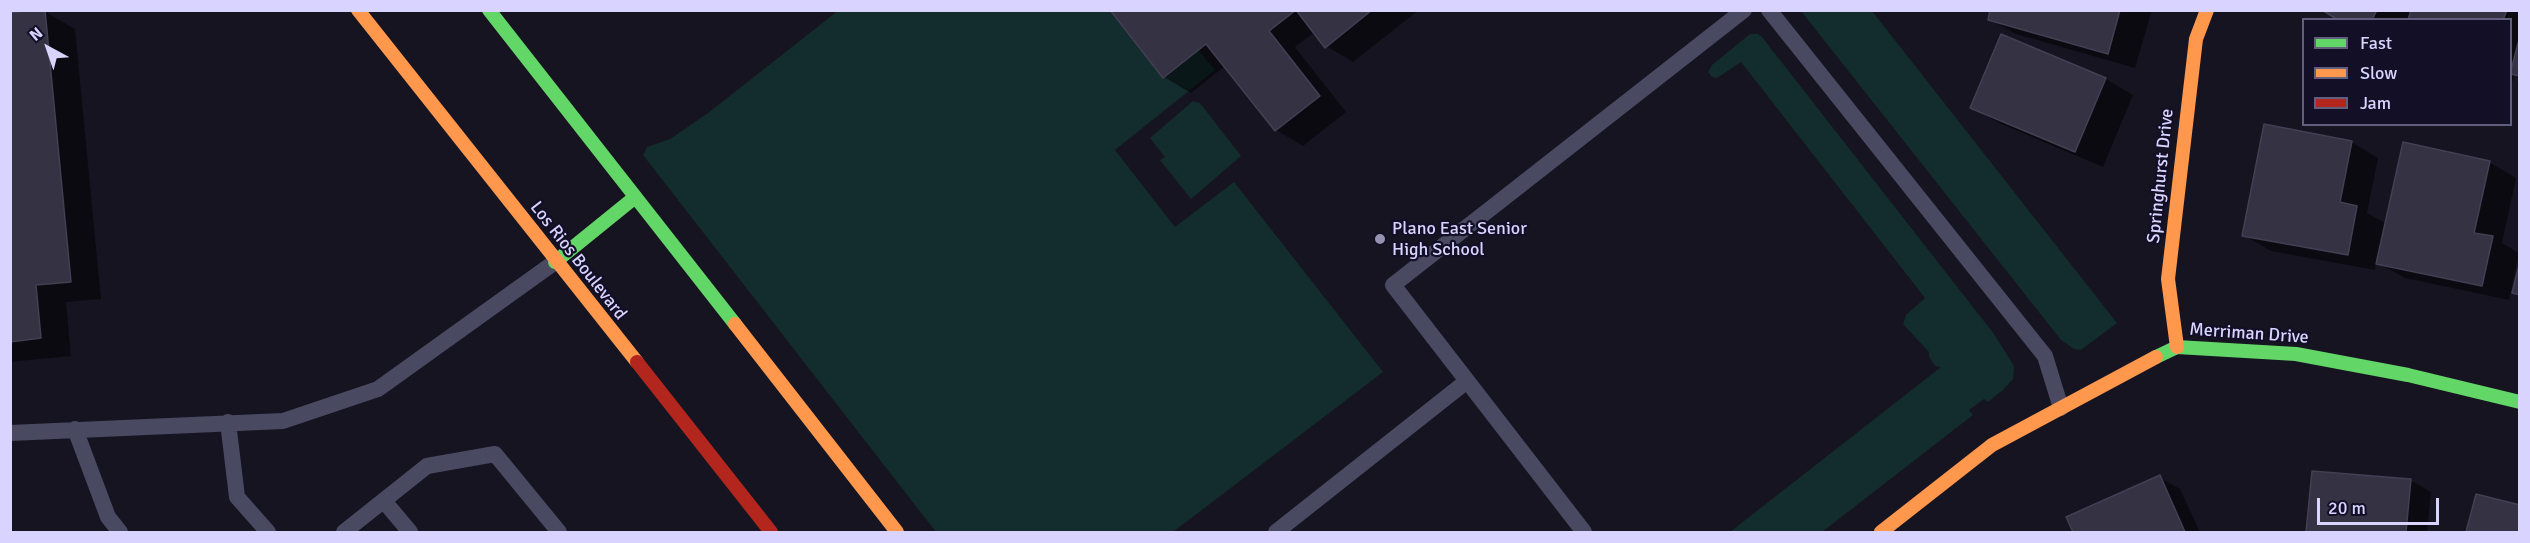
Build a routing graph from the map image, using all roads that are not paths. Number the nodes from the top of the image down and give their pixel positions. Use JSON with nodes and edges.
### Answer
{"nodes":[{"id":1,"x":358,"y":10,"type":"edge"},
{"id":2,"x":489,"y":10,"type":"edge"},
{"id":3,"x":1744,"y":10,"type":"edge"},
{"id":4,"x":1769,"y":10,"type":"edge"},
{"id":5,"x":2207,"y":10,"type":"edge"},
{"id":6,"x":634,"y":198,"type":"junction"},
{"id":7,"x":555,"y":262,"type":"junction"},
{"id":8,"x":2177,"y":347,"type":"junction"},
{"id":9,"x":1467,"y":381,"type":"junction"},
{"id":10,"x":2520,"y":402,"type":"edge"},
{"id":11,"x":2061,"y":408,"type":"junction"},
{"id":12,"x":228,"y":422,"type":"junction"},
{"id":13,"x":75,"y":429,"type":"junction"},
{"id":14,"x":10,"y":433,"type":"edge"},
{"id":15,"x":384,"y":501,"type":"junction"},
{"id":16,"x":120,"y":532,"type":"edge"},
{"id":17,"x":268,"y":532,"type":"edge"},
{"id":18,"x":344,"y":532,"type":"edge"},
{"id":19,"x":410,"y":532,"type":"edge"},
{"id":20,"x":559,"y":532,"type":"edge"},
{"id":21,"x":771,"y":532,"type":"edge"},
{"id":22,"x":897,"y":532,"type":"edge"},
{"id":23,"x":1276,"y":532,"type":"edge"},
{"id":24,"x":1584,"y":532,"type":"edge"},
{"id":25,"x":1881,"y":532,"type":"edge"}],
"edges":[{"from":1,"to":7,"type":"main road","name":"Los Rios Boulevard"},
{"from":2,"to":6,"type":"main road"},
{"from":3,"to":9,"type":"lane"},
{"from":4,"to":11,"type":"lane"},
{"from":5,"to":8,"type":"main road","name":"Springhurst Drive"},
{"from":6,"to":7,"type":"main road"},
{"from":6,"to":22,"type":"main road"},
{"from":7,"to":12,"type":"lane"},
{"from":7,"to":21,"type":"main road","name":"Los Rios Boulevard"},
{"from":8,"to":10,"type":"main road","name":"Merriman Drive"},
{"from":8,"to":11,"type":"main road","name":"Merriman Drive"},
{"from":9,"to":23,"type":"lane"},
{"from":9,"to":24,"type":"lane"},
{"from":11,"to":25,"type":"main road","name":"Merriman Drive"},
{"from":12,"to":13,"type":"lane"},
{"from":12,"to":17,"type":"lane"},
{"from":13,"to":14,"type":"lane"},
{"from":13,"to":16,"type":"lane"},
{"from":15,"to":18,"type":"lane"},
{"from":15,"to":19,"type":"lane"},
{"from":15,"to":20,"type":"lane"}]}
